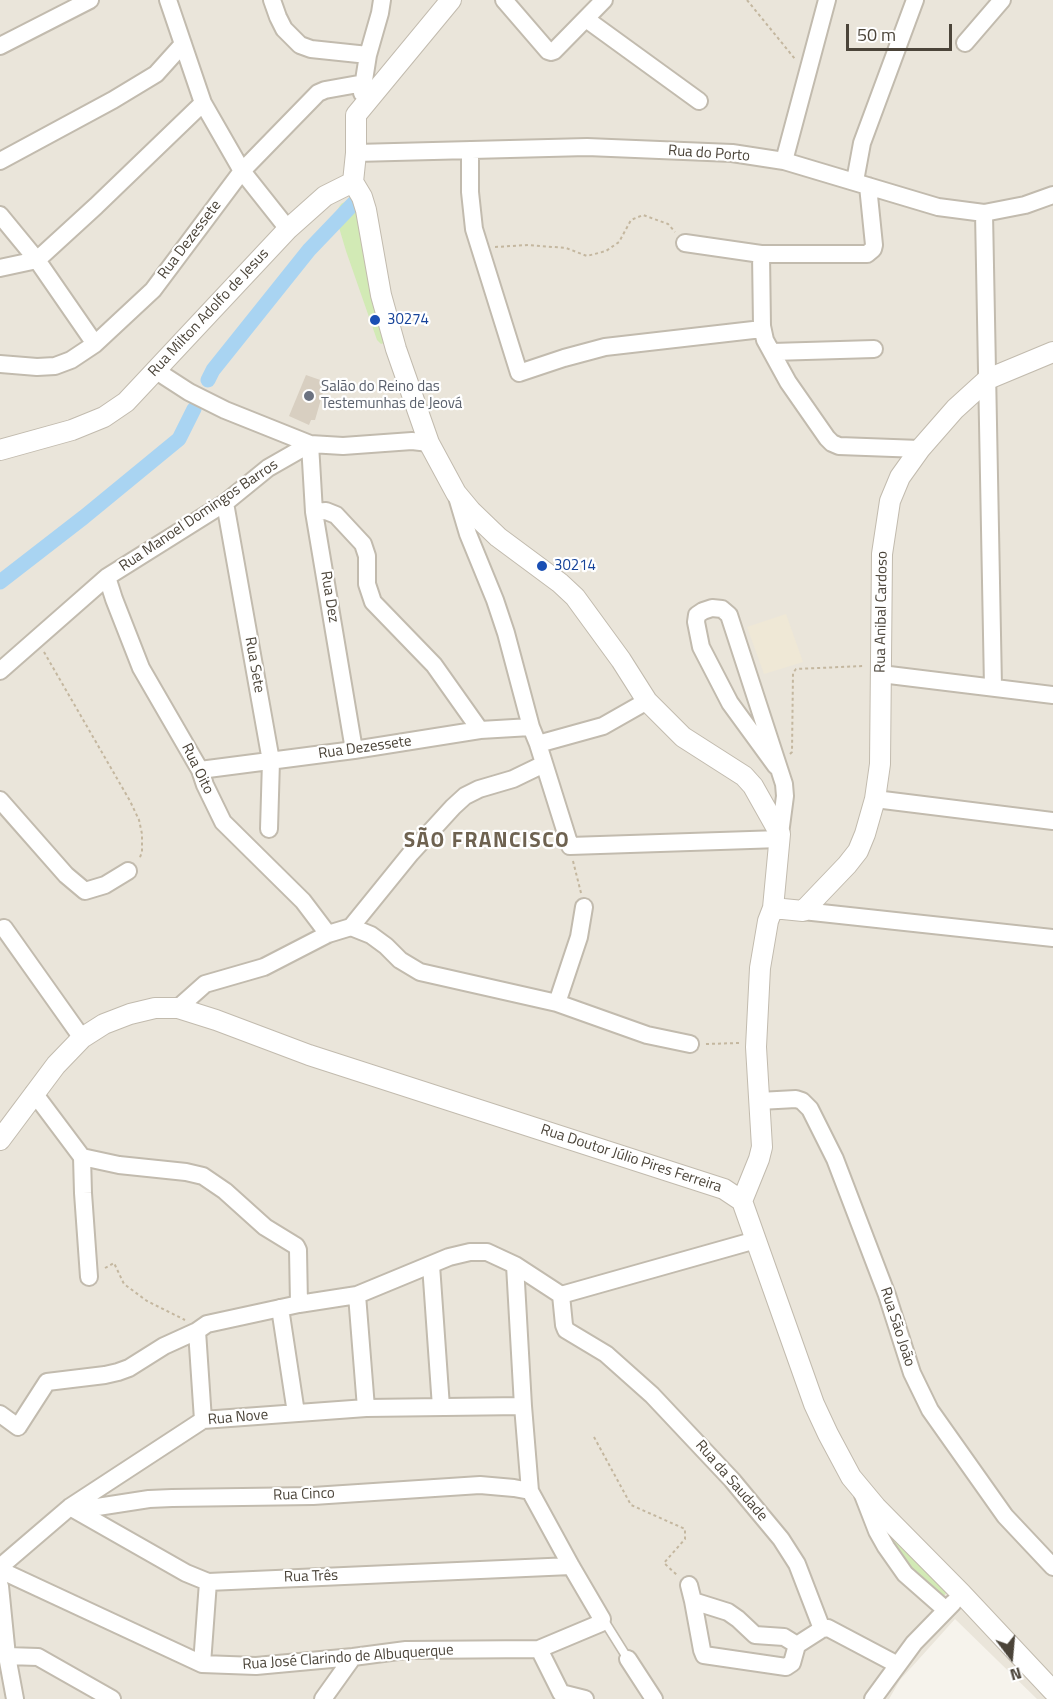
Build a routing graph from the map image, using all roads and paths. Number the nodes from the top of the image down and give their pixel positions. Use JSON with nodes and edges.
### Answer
{"nodes":[{"id":1,"x":90,"y":0,"type":"edge"},
{"id":2,"x":168,"y":0,"type":"edge"},
{"id":3,"x":272,"y":0,"type":"edge"},
{"id":4,"x":382,"y":0,"type":"edge"},
{"id":5,"x":451,"y":0,"type":"edge"},
{"id":6,"x":504,"y":0,"type":"edge"},
{"id":7,"x":604,"y":0,"type":"edge"},
{"id":8,"x":747,"y":0,"type":"edge"},
{"id":9,"x":827,"y":0,"type":"edge"},
{"id":10,"x":915,"y":0,"type":"edge"},
{"id":11,"x":1002,"y":0,"type":"edge"},
{"id":12,"x":586,"y":19,"type":"junction"},
{"id":13,"x":965,"y":43,"type":"dead end"},
{"id":14,"x":183,"y":44,"type":"junction"},
{"id":15,"x":0,"y":46,"type":"edge"},
{"id":16,"x":368,"y":55,"type":"junction"},
{"id":17,"x":807,"y":72,"type":"junction"},
{"id":18,"x":364,"y":83,"type":"junction"},
{"id":19,"x":699,"y":101,"type":"dead end"},
{"id":20,"x":203,"y":103,"type":"junction"},
{"id":21,"x":356,"y":115,"type":"junction"},
{"id":22,"x":470,"y":150,"type":"junction"},
{"id":23,"x":356,"y":153,"type":"junction"},
{"id":24,"x":784,"y":160,"type":"junction"},
{"id":25,"x":0,"y":161,"type":"edge"},
{"id":26,"x":242,"y":171,"type":"junction"},
{"id":27,"x":353,"y":182,"type":"junction"},
{"id":28,"x":861,"y":184,"type":"junction"},
{"id":29,"x":1053,"y":195,"type":"edge"},
{"id":30,"x":984,"y":213,"type":"junction"},
{"id":31,"x":0,"y":215,"type":"edge"},
{"id":32,"x":288,"y":229,"type":"junction"},
{"id":33,"x":685,"y":243,"type":"joint"},
{"id":34,"x":479,"y":247,"type":"junction"},
{"id":35,"x":761,"y":254,"type":"junction"},
{"id":36,"x":37,"y":260,"type":"junction"},
{"id":37,"x":0,"y":268,"type":"edge"},
{"id":38,"x":762,"y":329,"type":"junction"},
{"id":39,"x":95,"y":344,"type":"junction"},
{"id":40,"x":874,"y":349,"type":"dead end"},
{"id":41,"x":772,"y":352,"type":"junction"},
{"id":42,"x":1053,"y":352,"type":"edge"},
{"id":43,"x":0,"y":364,"type":"edge"},
{"id":44,"x":155,"y":370,"type":"junction"},
{"id":45,"x":988,"y":379,"type":"junction"},
{"id":46,"x":429,"y":443,"type":"junction"},
{"id":47,"x":310,"y":444,"type":"junction"},
{"id":48,"x":920,"y":449,"type":"junction"},
{"id":49,"x":0,"y":450,"type":"edge"},
{"id":50,"x":456,"y":493,"type":"junction"},
{"id":51,"x":225,"y":503,"type":"junction"},
{"id":52,"x":314,"y":512,"type":"junction"},
{"id":53,"x":107,"y":577,"type":"junction"},
{"id":54,"x":37,"y":639,"type":"junction"},
{"id":55,"x":0,"y":671,"type":"edge"},
{"id":56,"x":881,"y":674,"type":"junction"},
{"id":57,"x":993,"y":687,"type":"junction"},
{"id":58,"x":1053,"y":695,"type":"edge"},
{"id":59,"x":647,"y":701,"type":"junction"},
{"id":60,"x":531,"y":727,"type":"junction"},
{"id":61,"x":480,"y":730,"type":"junction"},
{"id":62,"x":538,"y":744,"type":"junction"},
{"id":63,"x":354,"y":750,"type":"junction"},
{"id":64,"x":271,"y":761,"type":"junction"},
{"id":65,"x":544,"y":764,"type":"junction"},
{"id":66,"x":776,"y":766,"type":"junction"},
{"id":67,"x":200,"y":770,"type":"junction"},
{"id":68,"x":875,"y":799,"type":"junction"},
{"id":69,"x":0,"y":800,"type":"edge"},
{"id":70,"x":1053,"y":821,"type":"edge"},
{"id":71,"x":269,"y":829,"type":"dead end"},
{"id":72,"x":780,"y":836,"type":"junction"},
{"id":73,"x":570,"y":846,"type":"junction"},
{"id":74,"x":128,"y":871,"type":"joint"},
{"id":75,"x":584,"y":907,"type":"joint"},
{"id":76,"x":772,"y":908,"type":"junction"},
{"id":77,"x":802,"y":911,"type":"junction"},
{"id":78,"x":351,"y":927,"type":"junction"},
{"id":79,"x":4,"y":928,"type":"dead end"},
{"id":80,"x":328,"y":934,"type":"junction"},
{"id":81,"x":1053,"y":938,"type":"edge"},
{"id":82,"x":557,"y":1003,"type":"junction"},
{"id":83,"x":178,"y":1008,"type":"junction"},
{"id":84,"x":82,"y":1038,"type":"junction"},
{"id":85,"x":690,"y":1044,"type":"joint"},
{"id":86,"x":756,"y":1047,"type":"junction"},
{"id":87,"x":34,"y":1093,"type":"junction"},
{"id":88,"x":759,"y":1101,"type":"junction"},
{"id":89,"x":0,"y":1140,"type":"edge"},
{"id":90,"x":82,"y":1157,"type":"junction"},
{"id":91,"x":742,"y":1201,"type":"junction"},
{"id":92,"x":756,"y":1240,"type":"junction"},
{"id":93,"x":431,"y":1264,"type":"junction"},
{"id":94,"x":515,"y":1265,"type":"junction"},
{"id":95,"x":89,"y":1277,"type":"joint"},
{"id":96,"x":357,"y":1295,"type":"junction"},
{"id":97,"x":561,"y":1295,"type":"junction"},
{"id":98,"x":299,"y":1304,"type":"junction"},
{"id":99,"x":280,"y":1308,"type":"junction"},
{"id":100,"x":199,"y":1330,"type":"junction"},
{"id":101,"x":523,"y":1406,"type":"junction"},
{"id":102,"x":441,"y":1407,"type":"junction"},
{"id":103,"x":366,"y":1408,"type":"junction"},
{"id":104,"x":296,"y":1413,"type":"junction"},
{"id":105,"x":0,"y":1414,"type":"edge"},
{"id":106,"x":202,"y":1420,"type":"junction"},
{"id":107,"x":594,"y":1437,"type":"dead end"},
{"id":108,"x":530,"y":1491,"type":"junction"},
{"id":109,"x":862,"y":1492,"type":"junction"},
{"id":110,"x":74,"y":1508,"type":"junction"},
{"id":111,"x":571,"y":1566,"type":"junction"},
{"id":112,"x":1053,"y":1567,"type":"edge"},
{"id":113,"x":0,"y":1568,"type":"edge"},
{"id":114,"x":208,"y":1582,"type":"junction"},
{"id":115,"x":0,"y":1586,"type":"edge"},
{"id":116,"x":691,"y":1593,"type":"junction"},
{"id":117,"x":962,"y":1594,"type":"junction"},
{"id":118,"x":946,"y":1610,"type":"junction"},
{"id":119,"x":602,"y":1620,"type":"junction"},
{"id":120,"x":822,"y":1629,"type":"junction"},
{"id":121,"x":797,"y":1645,"type":"junction"},
{"id":122,"x":538,"y":1649,"type":"junction"},
{"id":123,"x":7,"y":1656,"type":"junction"},
{"id":124,"x":353,"y":1658,"type":"junction"},
{"id":125,"x":628,"y":1659,"type":"joint"},
{"id":126,"x":202,"y":1664,"type":"junction"},
{"id":127,"x":898,"y":1665,"type":"junction"},
{"id":128,"x":1053,"y":1690,"type":"edge"},
{"id":129,"x":557,"y":1696,"type":"edge"},
{"id":130,"x":15,"y":1699,"type":"edge"},
{"id":131,"x":112,"y":1699,"type":"edge"},
{"id":132,"x":323,"y":1699,"type":"edge"},
{"id":133,"x":585,"y":1699,"type":"edge"},
{"id":134,"x":654,"y":1699,"type":"edge"},
{"id":135,"x":874,"y":1699,"type":"edge"}],
"edges":[{"from":1,"to":15,"type":"street"},
{"from":2,"to":14,"type":"street"},
{"from":3,"to":16,"type":"street"},
{"from":4,"to":16,"type":"street"},
{"from":5,"to":21,"type":"street"},
{"from":6,"to":12,"type":"street"},
{"from":7,"to":12,"type":"street"},
{"from":8,"to":17,"type":"path"},
{"from":9,"to":17,"type":"street"},
{"from":10,"to":28,"type":"street"},
{"from":11,"to":13,"type":"street"},
{"from":12,"to":19,"type":"street"},
{"from":14,"to":20,"type":"street"},
{"from":14,"to":25,"type":"street"},
{"from":16,"to":18,"type":"street"},
{"from":17,"to":24,"type":"street"},
{"from":18,"to":21,"type":"street"},
{"from":18,"to":26,"type":"street","name":"Rua Dezessete"},
{"from":20,"to":26,"type":"street"},
{"from":20,"to":36,"type":"street"},
{"from":21,"to":23,"type":"street"},
{"from":22,"to":23,"type":"street","name":"Rua do Porto"},
{"from":22,"to":24,"type":"street","name":"Rua do Porto"},
{"from":22,"to":34,"type":"street"},
{"from":23,"to":27,"type":"street"},
{"from":24,"to":28,"type":"street","name":"Rua do Porto"},
{"from":26,"to":32,"type":"street"},
{"from":26,"to":39,"type":"street","name":"Rua Dezessete"},
{"from":27,"to":32,"type":"street","name":"Rua Milton Adolfo de Jesus"},
{"from":27,"to":46,"type":"street"},
{"from":28,"to":30,"type":"street","name":"Rua do Porto"},
{"from":28,"to":35,"type":"street"},
{"from":29,"to":30,"type":"street","name":"Rua do Porto"},
{"from":30,"to":45,"type":"street"},
{"from":31,"to":36,"type":"street"},
{"from":32,"to":44,"type":"street","name":"Rua Milton Adolfo de Jesus"},
{"from":33,"to":34,"type":"path"},
{"from":33,"to":35,"type":"street"},
{"from":34,"to":38,"type":"street"},
{"from":35,"to":38,"type":"street"},
{"from":36,"to":37,"type":"street"},
{"from":36,"to":39,"type":"street"},
{"from":38,"to":41,"type":"street"},
{"from":39,"to":43,"type":"street","name":"Rua Dezessete"},
{"from":40,"to":41,"type":"street"},
{"from":41,"to":48,"type":"street"},
{"from":42,"to":45,"type":"street","name":"Rua Anibal Cardoso"},
{"from":44,"to":47,"type":"street"},
{"from":44,"to":49,"type":"street","name":"Rua Milton Adolfo de Jesus"},
{"from":45,"to":48,"type":"street","name":"Rua Anibal Cardoso"},
{"from":45,"to":57,"type":"street"},
{"from":46,"to":47,"type":"street"},
{"from":46,"to":50,"type":"street"},
{"from":47,"to":51,"type":"street","name":"Rua Manoel Domingos Barros"},
{"from":47,"to":52,"type":"street","name":"Rua Dez"},
{"from":48,"to":56,"type":"street","name":"Rua Anibal Cardoso"},
{"from":50,"to":59,"type":"street"},
{"from":50,"to":60,"type":"street"},
{"from":51,"to":53,"type":"street","name":"Rua Manoel Domingos Barros"},
{"from":51,"to":64,"type":"street","name":"Rua Sete"},
{"from":52,"to":61,"type":"street"},
{"from":52,"to":63,"type":"street","name":"Rua Dez"},
{"from":53,"to":54,"type":"street","name":"Rua Manoel Domingos Barros"},
{"from":53,"to":67,"type":"street","name":"Rua Oito"},
{"from":54,"to":55,"type":"street","name":"Rua Manoel Domingos Barros"},
{"from":54,"to":74,"type":"path"},
{"from":56,"to":57,"type":"street"},
{"from":56,"to":66,"type":"path"},
{"from":56,"to":68,"type":"street","name":"Rua Anibal Cardoso"},
{"from":57,"to":58,"type":"street"},
{"from":59,"to":62,"type":"street"},
{"from":59,"to":72,"type":"street"},
{"from":60,"to":61,"type":"street","name":"Rua Dezessete"},
{"from":60,"to":62,"type":"street"},
{"from":61,"to":63,"type":"street","name":"Rua Dezessete"},
{"from":62,"to":65,"type":"street"},
{"from":63,"to":64,"type":"street","name":"Rua Dezessete"},
{"from":64,"to":67,"type":"street","name":"Rua Dezessete"},
{"from":64,"to":71,"type":"street","name":"Rua Sete"},
{"from":65,"to":73,"type":"street"},
{"from":65,"to":78,"type":"street"},
{"from":66,"to":66,"type":"street"},
{"from":66,"to":72,"type":"street"},
{"from":67,"to":80,"type":"street","name":"Rua Oito"},
{"from":68,"to":70,"type":"street"},
{"from":68,"to":77,"type":"street","name":"Rua Anibal Cardoso"},
{"from":69,"to":74,"type":"street"},
{"from":72,"to":73,"type":"street"},
{"from":72,"to":76,"type":"street"},
{"from":73,"to":75,"type":"path"},
{"from":75,"to":82,"type":"street"},
{"from":76,"to":77,"type":"street"},
{"from":76,"to":86,"type":"street"},
{"from":77,"to":81,"type":"street"},
{"from":78,"to":80,"type":"street"},
{"from":78,"to":82,"type":"street"},
{"from":79,"to":84,"type":"street"},
{"from":80,"to":83,"type":"street"},
{"from":82,"to":85,"type":"street"},
{"from":83,"to":84,"type":"street","name":"Rua Doutor Júlio Pires Ferreira"},
{"from":83,"to":91,"type":"street","name":"Rua Doutor Júlio Pires Ferreira"},
{"from":84,"to":87,"type":"street","name":"Rua Doutor Júlio Pires Ferreira"},
{"from":85,"to":86,"type":"path"},
{"from":86,"to":88,"type":"street"},
{"from":87,"to":89,"type":"street","name":"Rua Doutor Júlio Pires Ferreira"},
{"from":87,"to":90,"type":"street"},
{"from":88,"to":91,"type":"street"},
{"from":88,"to":112,"type":"street","name":"Rua São João"},
{"from":90,"to":95,"type":"street"},
{"from":90,"to":98,"type":"street"},
{"from":91,"to":92,"type":"street"},
{"from":92,"to":97,"type":"street"},
{"from":92,"to":109,"type":"street"},
{"from":93,"to":94,"type":"street"},
{"from":93,"to":96,"type":"street"},
{"from":93,"to":102,"type":"street"},
{"from":94,"to":97,"type":"street"},
{"from":94,"to":101,"type":"street"},
{"from":95,"to":100,"type":"path"},
{"from":96,"to":98,"type":"street"},
{"from":96,"to":103,"type":"street"},
{"from":97,"to":120,"type":"street","name":"Rua da Saudade"},
{"from":98,"to":99,"type":"street"},
{"from":99,"to":100,"type":"street"},
{"from":99,"to":104,"type":"street"},
{"from":100,"to":105,"type":"street"},
{"from":100,"to":106,"type":"street"},
{"from":101,"to":102,"type":"street","name":"Rua Nove"},
{"from":101,"to":108,"type":"street"},
{"from":102,"to":103,"type":"street","name":"Rua Nove"},
{"from":103,"to":104,"type":"street","name":"Rua Nove"},
{"from":104,"to":106,"type":"street","name":"Rua Nove"},
{"from":106,"to":110,"type":"street","name":"Rua Nove"},
{"from":107,"to":116,"type":"path"},
{"from":108,"to":110,"type":"street","name":"Rua Cinco"},
{"from":108,"to":111,"type":"street"},
{"from":109,"to":117,"type":"street"},
{"from":109,"to":118,"type":"street"},
{"from":110,"to":113,"type":"street","name":"Rua Nove"},
{"from":110,"to":114,"type":"street","name":"Rua Três"},
{"from":111,"to":114,"type":"street","name":"Rua Três"},
{"from":111,"to":119,"type":"street"},
{"from":113,"to":126,"type":"street","name":"Rua José Clarindo de Albuquerque"},
{"from":114,"to":126,"type":"street"},
{"from":115,"to":123,"type":"street"},
{"from":116,"to":121,"type":"street"},
{"from":116,"to":121,"type":"street"},
{"from":117,"to":118,"type":"street"},
{"from":117,"to":128,"type":"street"},
{"from":118,"to":127,"type":"street"},
{"from":119,"to":122,"type":"street","name":"Rua José Clarindo de Albuquerque"},
{"from":119,"to":125,"type":"lane"},
{"from":120,"to":121,"type":"street"},
{"from":120,"to":127,"type":"street"},
{"from":122,"to":124,"type":"street","name":"Rua José Clarindo de Albuquerque"},
{"from":122,"to":129,"type":"street"},
{"from":123,"to":130,"type":"street"},
{"from":123,"to":131,"type":"street"},
{"from":124,"to":126,"type":"street","name":"Rua José Clarindo de Albuquerque"},
{"from":124,"to":132,"type":"street"},
{"from":125,"to":134,"type":"street"},
{"from":127,"to":135,"type":"street"},
{"from":129,"to":133,"type":"street"}]}
